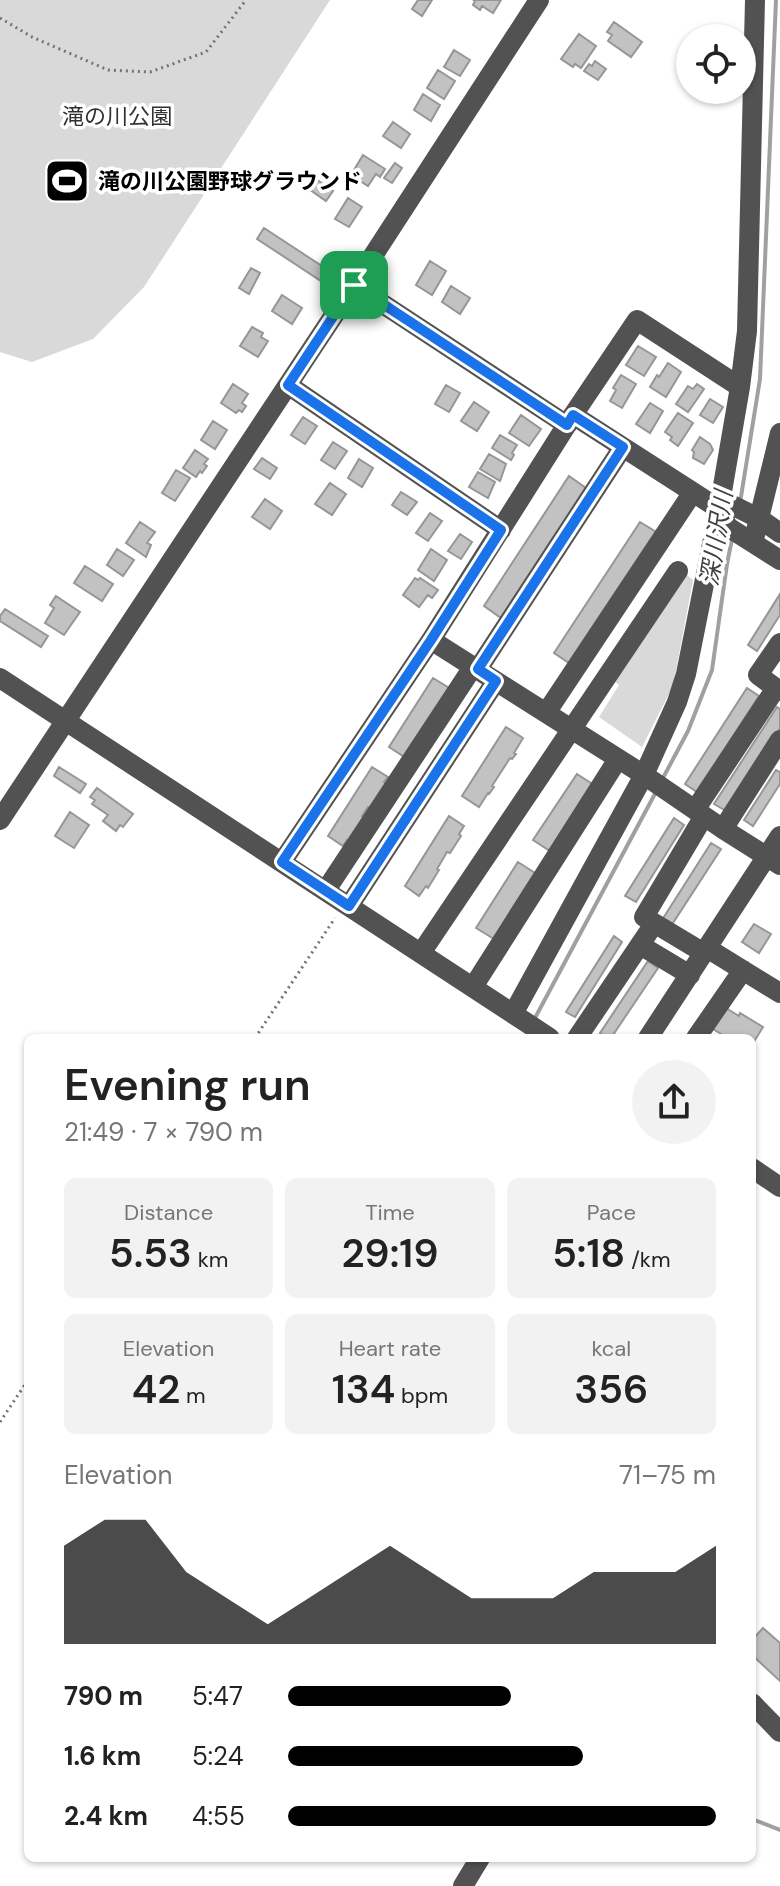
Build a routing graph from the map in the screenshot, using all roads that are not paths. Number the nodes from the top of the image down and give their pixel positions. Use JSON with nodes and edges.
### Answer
{"nodes":[{"id":1,"x":539,"y":0,"type":"edge"},
{"id":2,"x":755,"y":0,"type":"edge"},
{"id":3,"x":354,"y":285,"type":"junction"},
{"id":4,"x":288,"y":385,"type":"junction"},
{"id":5,"x":740,"y":387,"type":"junction"},
{"id":6,"x":570,"y":420,"type":"junction"},
{"id":7,"x":780,"y":433,"type":"edge"},
{"id":8,"x":623,"y":447,"type":"junction"},
{"id":9,"x":693,"y":492,"type":"junction"},
{"id":10,"x":740,"y":521,"type":"junction"},
{"id":11,"x":501,"y":530,"type":"junction"},
{"id":12,"x":780,"y":533,"type":"edge"},
{"id":13,"x":780,"y":560,"type":"edge"},
{"id":14,"x":678,"y":571,"type":"dead end"},
{"id":15,"x":431,"y":640,"type":"junction"},
{"id":16,"x":780,"y":643,"type":"edge"},
{"id":17,"x":475,"y":668,"type":"junction"},
{"id":18,"x":0,"y":678,"type":"edge"},
{"id":19,"x":496,"y":681,"type":"junction"},
{"id":20,"x":778,"y":689,"type":"edge"},
{"id":21,"x":546,"y":713,"type":"junction"},
{"id":22,"x":65,"y":721,"type":"junction"},
{"id":23,"x":571,"y":729,"type":"junction"},
{"id":24,"x":780,"y":740,"type":"edge"},
{"id":25,"x":618,"y":759,"type":"junction"},
{"id":26,"x":654,"y":782,"type":"junction"},
{"id":27,"x":699,"y":813,"type":"junction"},
{"id":28,"x":0,"y":820,"type":"edge"},
{"id":29,"x":723,"y":829,"type":"junction"},
{"id":30,"x":780,"y":836,"type":"edge"},
{"id":31,"x":774,"y":860,"type":"edge"},
{"id":32,"x":282,"y":862,"type":"junction"},
{"id":33,"x":326,"y":890,"type":"junction"},
{"id":34,"x":347,"y":904,"type":"junction"},
{"id":35,"x":654,"y":924,"type":"junction"},
{"id":36,"x":640,"y":945,"type":"junction"},
{"id":37,"x":706,"y":950,"type":"junction"},
{"id":38,"x":421,"y":953,"type":"junction"},
{"id":39,"x":743,"y":970,"type":"junction"},
{"id":40,"x":690,"y":975,"type":"junction"},
{"id":41,"x":473,"y":987,"type":"junction"},
{"id":42,"x":780,"y":993,"type":"edge"},
{"id":43,"x":532,"y":1026,"type":"edge"},
{"id":44,"x":580,"y":1034,"type":"edge"},
{"id":45,"x":652,"y":1034,"type":"edge"},
{"id":46,"x":699,"y":1034,"type":"edge"},
{"id":47,"x":756,"y":1171,"type":"edge"},
{"id":48,"x":780,"y":1187,"type":"edge"},
{"id":49,"x":756,"y":1707,"type":"edge"},
{"id":50,"x":780,"y":1732,"type":"edge"},
{"id":51,"x":478,"y":1862,"type":"edge"},
{"id":52,"x":463,"y":1886,"type":"edge"}],
"edges":[{"from":1,"to":3,"type":"street"},
{"from":2,"to":5,"type":"street"},
{"from":3,"to":4,"type":"street"},
{"from":3,"to":6,"type":"street"},
{"from":4,"to":11,"type":"street"},
{"from":4,"to":22,"type":"street"},
{"from":5,"to":6,"type":"street"},
{"from":5,"to":10,"type":"street"},
{"from":6,"to":8,"type":"street"},
{"from":6,"to":11,"type":"street"},
{"from":7,"to":10,"type":"street"},
{"from":8,"to":9,"type":"street"},
{"from":8,"to":17,"type":"street"},
{"from":9,"to":10,"type":"street"},
{"from":9,"to":21,"type":"street"},
{"from":10,"to":12,"type":"street"},
{"from":10,"to":13,"type":"street"},
{"from":10,"to":26,"type":"street"},
{"from":11,"to":15,"type":"street"},
{"from":14,"to":23,"type":"street"},
{"from":15,"to":17,"type":"street"},
{"from":15,"to":32,"type":"street"},
{"from":16,"to":20,"type":"street"},
{"from":17,"to":19,"type":"street"},
{"from":17,"to":33,"type":"street"},
{"from":18,"to":22,"type":"street"},
{"from":19,"to":21,"type":"street"},
{"from":19,"to":34,"type":"street"},
{"from":20,"to":27,"type":"street"},
{"from":21,"to":23,"type":"street"},
{"from":22,"to":28,"type":"street"},
{"from":22,"to":32,"type":"street"},
{"from":23,"to":25,"type":"street"},
{"from":23,"to":38,"type":"street"},
{"from":24,"to":29,"type":"street"},
{"from":25,"to":26,"type":"street"},
{"from":25,"to":41,"type":"street"},
{"from":26,"to":27,"type":"street"},
{"from":26,"to":43,"type":"street"},
{"from":27,"to":29,"type":"street"},
{"from":27,"to":35,"type":"street"},
{"from":29,"to":31,"type":"street"},
{"from":30,"to":31,"type":"street"},
{"from":31,"to":37,"type":"street"},
{"from":32,"to":33,"type":"street"},
{"from":33,"to":34,"type":"street"},
{"from":34,"to":38,"type":"street"},
{"from":35,"to":36,"type":"street"},
{"from":35,"to":37,"type":"street"},
{"from":36,"to":40,"type":"street"},
{"from":36,"to":44,"type":"street"},
{"from":37,"to":39,"type":"street"},
{"from":37,"to":40,"type":"street"},
{"from":38,"to":41,"type":"street"},
{"from":39,"to":42,"type":"street"},
{"from":39,"to":46,"type":"street"},
{"from":40,"to":45,"type":"street"},
{"from":41,"to":43,"type":"street"},
{"from":47,"to":48,"type":"street"},
{"from":49,"to":50,"type":"street"},
{"from":51,"to":52,"type":"street"}]}
